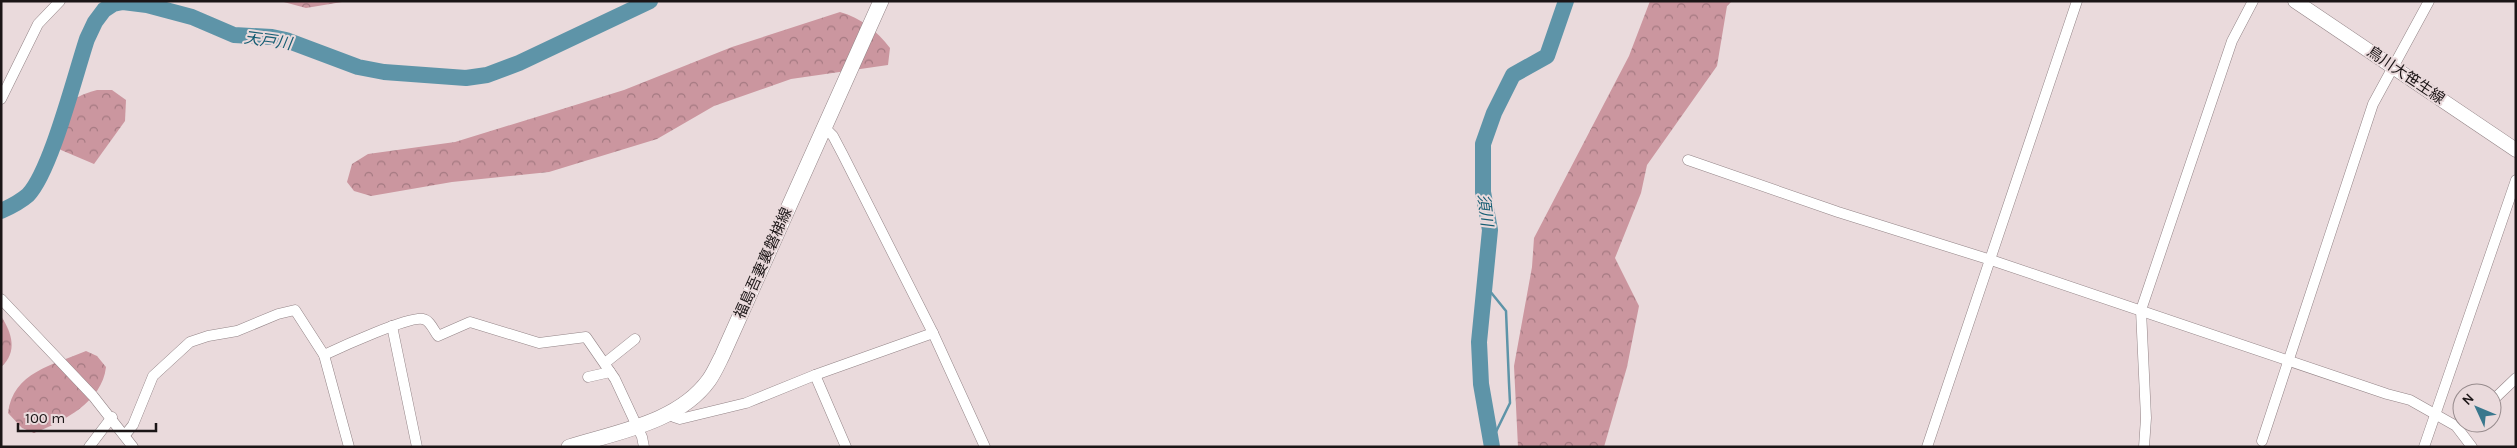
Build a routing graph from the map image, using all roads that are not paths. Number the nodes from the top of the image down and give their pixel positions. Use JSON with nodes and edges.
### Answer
{"nodes":[{"id":1,"x":60,"y":1,"type":"edge"},
{"id":2,"x":881,"y":1,"type":"edge"},
{"id":3,"x":2077,"y":1,"type":"edge"},
{"id":4,"x":2252,"y":1,"type":"edge"},
{"id":5,"x":2296,"y":1,"type":"edge"},
{"id":6,"x":2429,"y":1,"type":"edge"},
{"id":7,"x":2394,"y":67,"type":"junction"},
{"id":8,"x":1,"y":99,"type":"edge"},
{"id":9,"x":824,"y":127,"type":"junction"},
{"id":10,"x":2516,"y":150,"type":"edge"},
{"id":11,"x":1688,"y":160,"type":"dead end"},
{"id":12,"x":2516,"y":180,"type":"edge"},
{"id":13,"x":1991,"y":260,"type":"junction"},
{"id":14,"x":1,"y":299,"type":"edge"},
{"id":15,"x":2140,"y":310,"type":"junction"},
{"id":16,"x":392,"y":326,"type":"junction"},
{"id":17,"x":933,"y":333,"type":"junction"},
{"id":18,"x":634,"y":339,"type":"dead end"},
{"id":19,"x":324,"y":354,"type":"junction"},
{"id":20,"x":2290,"y":361,"type":"junction"},
{"id":21,"x":607,"y":367,"type":"junction"},
{"id":22,"x":815,"y":375,"type":"junction"},
{"id":23,"x":588,"y":377,"type":"dead end"},
{"id":24,"x":2516,"y":378,"type":"edge"},
{"id":25,"x":2502,"y":391,"type":"edge"},
{"id":26,"x":670,"y":413,"type":"junction"},
{"id":27,"x":2435,"y":414,"type":"junction"},
{"id":28,"x":112,"y":417,"type":"junction"},
{"id":29,"x":2452,"y":425,"type":"edge"},
{"id":30,"x":637,"y":426,"type":"junction"},
{"id":31,"x":2463,"y":433,"type":"edge"},
{"id":32,"x":125,"y":435,"type":"junction"},
{"id":33,"x":2262,"y":441,"type":"dead end"},
{"id":34,"x":89,"y":447,"type":"edge"},
{"id":35,"x":133,"y":447,"type":"edge"},
{"id":36,"x":349,"y":447,"type":"edge"},
{"id":37,"x":417,"y":447,"type":"edge"},
{"id":38,"x":569,"y":447,"type":"edge"},
{"id":39,"x":644,"y":447,"type":"edge"},
{"id":40,"x":846,"y":447,"type":"edge"},
{"id":41,"x":984,"y":447,"type":"edge"},
{"id":42,"x":1927,"y":447,"type":"edge"},
{"id":43,"x":2144,"y":447,"type":"edge"},
{"id":44,"x":2424,"y":447,"type":"edge"},
{"id":45,"x":2472,"y":447,"type":"edge"}],
"edges":[{"from":1,"to":8,"type":"street"},
{"from":2,"to":9,"type":"main road","name":"福島吾妻裏磐梯線"},
{"from":3,"to":13,"type":"street"},
{"from":4,"to":15,"type":"street"},
{"from":5,"to":7,"type":"street","name":"鳥川大笹生線"},
{"from":6,"to":7,"type":"street"},
{"from":7,"to":10,"type":"street","name":"鳥川大笹生線"},
{"from":7,"to":20,"type":"street"},
{"from":9,"to":17,"type":"street"},
{"from":9,"to":26,"type":"main road","name":"福島吾妻裏磐梯線"},
{"from":11,"to":13,"type":"street"},
{"from":12,"to":27,"type":"street"},
{"from":13,"to":15,"type":"street"},
{"from":13,"to":42,"type":"street"},
{"from":14,"to":28,"type":"street"},
{"from":15,"to":20,"type":"street"},
{"from":15,"to":43,"type":"street"},
{"from":16,"to":19,"type":"street"},
{"from":16,"to":21,"type":"street"},
{"from":16,"to":37,"type":"street"},
{"from":17,"to":22,"type":"street"},
{"from":17,"to":41,"type":"street"},
{"from":18,"to":21,"type":"street"},
{"from":19,"to":32,"type":"street"},
{"from":19,"to":36,"type":"street"},
{"from":20,"to":27,"type":"street"},
{"from":20,"to":33,"type":"street"},
{"from":21,"to":23,"type":"street"},
{"from":21,"to":30,"type":"street"},
{"from":22,"to":26,"type":"street"},
{"from":22,"to":40,"type":"street"},
{"from":24,"to":25,"type":"street"},
{"from":26,"to":30,"type":"main road","name":"福島吾妻裏磐梯線"},
{"from":27,"to":29,"type":"street"},
{"from":27,"to":44,"type":"street"},
{"from":28,"to":32,"type":"street"},
{"from":28,"to":34,"type":"street"},
{"from":30,"to":38,"type":"main road","name":"福島吾妻裏磐梯線"},
{"from":30,"to":39,"type":"street"},
{"from":31,"to":45,"type":"street"},
{"from":32,"to":35,"type":"street"}]}
